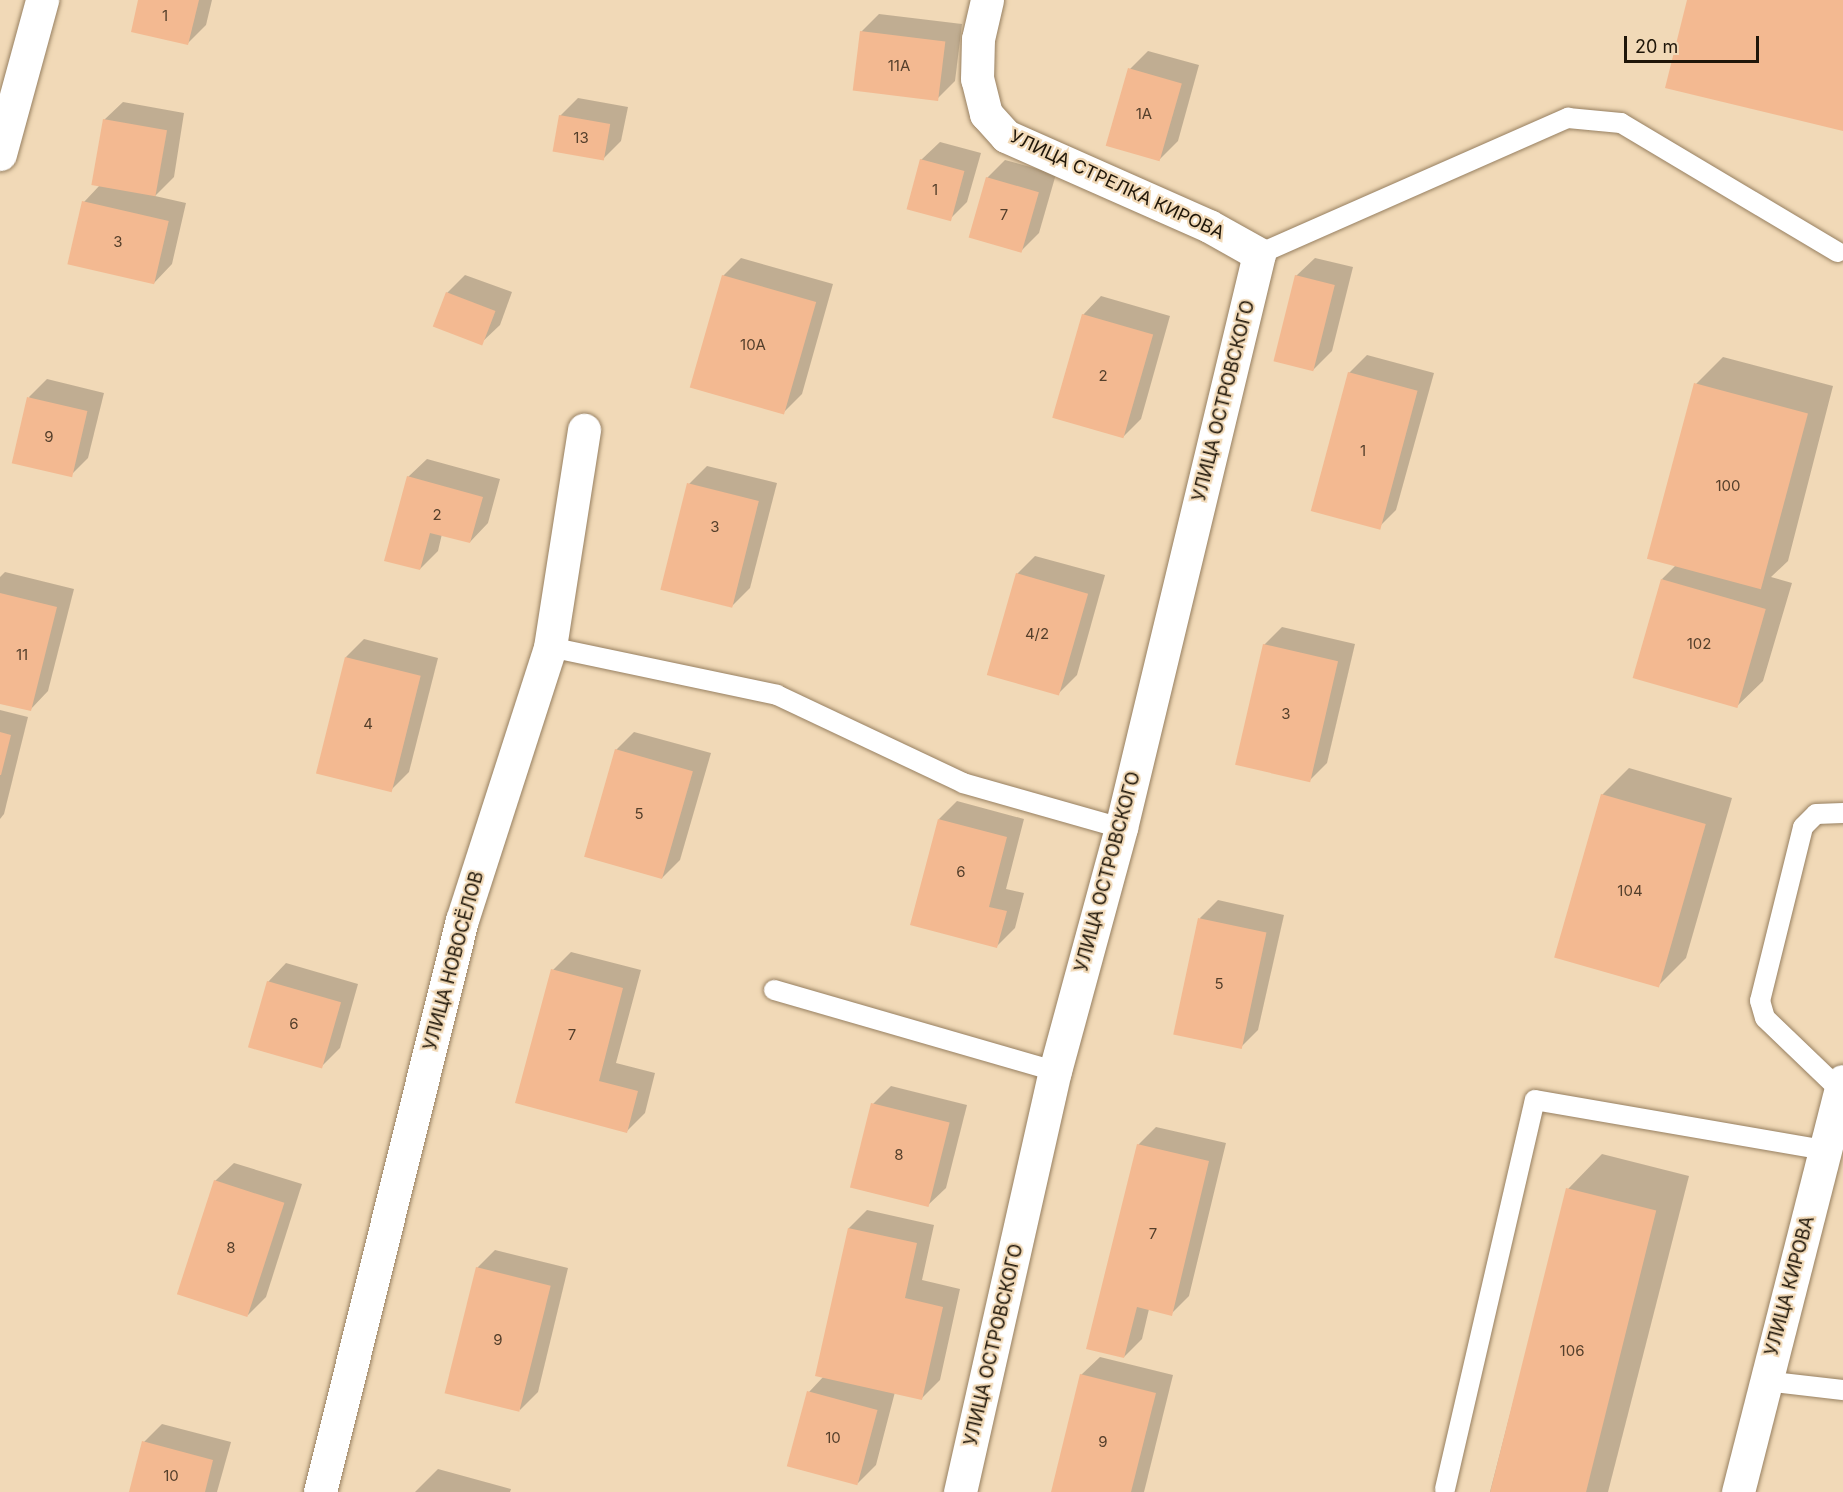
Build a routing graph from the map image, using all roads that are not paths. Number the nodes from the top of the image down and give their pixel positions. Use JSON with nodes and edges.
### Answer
{"nodes":[{"id":1,"x":42,"y":0,"type":"edge"},
{"id":2,"x":987,"y":0,"type":"edge"},
{"id":3,"x":0,"y":154,"type":"edge"},
{"id":4,"x":1837,"y":252,"type":"dead end"},
{"id":5,"x":1260,"y":254,"type":"junction"},
{"id":6,"x":584,"y":430,"type":"dead end"},
{"id":7,"x":550,"y":647,"type":"junction"},
{"id":8,"x":1843,"y":813,"type":"edge"},
{"id":9,"x":1121,"y":828,"type":"junction"},
{"id":10,"x":774,"y":990,"type":"dead end"},
{"id":11,"x":1055,"y":1071,"type":"junction"},
{"id":12,"x":1842,"y":1086,"type":"edge"},
{"id":13,"x":1825,"y":1150,"type":"junction"},
{"id":14,"x":1765,"y":1381,"type":"junction"},
{"id":15,"x":1843,"y":1390,"type":"edge"},
{"id":16,"x":1445,"y":1489,"type":"dead end"},
{"id":17,"x":320,"y":1492,"type":"edge"},
{"id":18,"x":960,"y":1492,"type":"edge"},
{"id":19,"x":1738,"y":1492,"type":"edge"}],
"edges":[{"from":1,"to":3,"type":"street"},
{"from":2,"to":5,"type":"street","name":"УЛИЦА СТРЕЛКА КИРОВА"},
{"from":4,"to":5,"type":"lane"},
{"from":5,"to":9,"type":"street","name":"УЛИЦА ОСТРОВСКОГО"},
{"from":6,"to":7,"type":"street","name":"УЛИЦА НОВОСЁЛОВ"},
{"from":7,"to":9,"type":"lane"},
{"from":7,"to":17,"type":"street","name":"УЛИЦА НОВОСЁЛОВ"},
{"from":8,"to":12,"type":"lane"},
{"from":9,"to":11,"type":"street","name":"УЛИЦА ОСТРОВСКОГО"},
{"from":10,"to":11,"type":"lane"},
{"from":11,"to":18,"type":"street","name":"УЛИЦА ОСТРОВСКОГО"},
{"from":12,"to":13,"type":"street","name":"УЛИЦА КИРОВА"},
{"from":13,"to":14,"type":"street","name":"УЛИЦА КИРОВА"},
{"from":13,"to":16,"type":"lane"},
{"from":14,"to":15,"type":"lane"},
{"from":14,"to":19,"type":"street","name":"УЛИЦА КИРОВА"}]}
